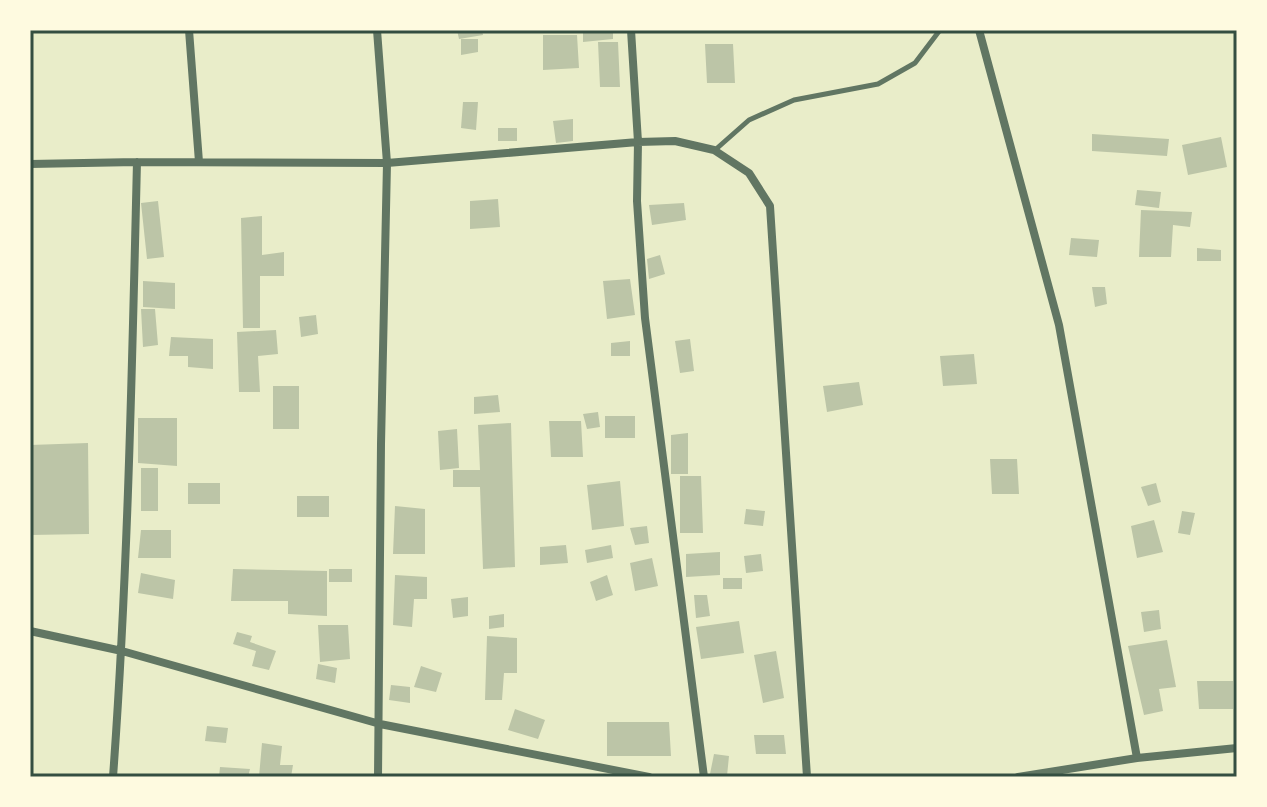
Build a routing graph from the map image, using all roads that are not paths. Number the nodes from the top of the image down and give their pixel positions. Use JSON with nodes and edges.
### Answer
{"nodes":[{"id":1,"x":189,"y":30,"type":"edge"},
{"id":2,"x":377,"y":30,"type":"edge"},
{"id":3,"x":631,"y":30,"type":"edge"},
{"id":4,"x":940,"y":30,"type":"edge"},
{"id":5,"x":979,"y":30,"type":"edge"},
{"id":6,"x":638,"y":142,"type":"junction"},
{"id":7,"x":714,"y":150,"type":"junction"},
{"id":8,"x":137,"y":162,"type":"junction"},
{"id":9,"x":199,"y":162,"type":"junction"},
{"id":10,"x":387,"y":163,"type":"junction"},
{"id":11,"x":30,"y":164,"type":"edge"},
{"id":12,"x":30,"y":631,"type":"edge"},
{"id":13,"x":122,"y":651,"type":"junction"},
{"id":14,"x":380,"y":724,"type":"junction"},
{"id":15,"x":1237,"y":748,"type":"edge"},
{"id":16,"x":1137,"y":758,"type":"junction"},
{"id":17,"x":113,"y":777,"type":"edge"},
{"id":18,"x":378,"y":777,"type":"edge"},
{"id":19,"x":649,"y":777,"type":"edge"},
{"id":20,"x":704,"y":777,"type":"edge"},
{"id":21,"x":807,"y":777,"type":"edge"},
{"id":22,"x":1018,"y":777,"type":"edge"}],
"edges":[{"from":1,"to":9,"type":"street"},
{"from":2,"to":10,"type":"street"},
{"from":3,"to":6,"type":"street"},
{"from":4,"to":7,"type":"lane"},
{"from":5,"to":16,"type":"street"},
{"from":6,"to":7,"type":"street"},
{"from":6,"to":10,"type":"street"},
{"from":6,"to":20,"type":"street"},
{"from":7,"to":21,"type":"street"},
{"from":8,"to":9,"type":"street"},
{"from":8,"to":11,"type":"street"},
{"from":8,"to":13,"type":"street"},
{"from":9,"to":10,"type":"street"},
{"from":10,"to":14,"type":"street"},
{"from":12,"to":13,"type":"street"},
{"from":13,"to":14,"type":"street"},
{"from":13,"to":17,"type":"street"},
{"from":14,"to":18,"type":"street"},
{"from":14,"to":19,"type":"street"},
{"from":15,"to":16,"type":"street"},
{"from":16,"to":22,"type":"street"}]}
